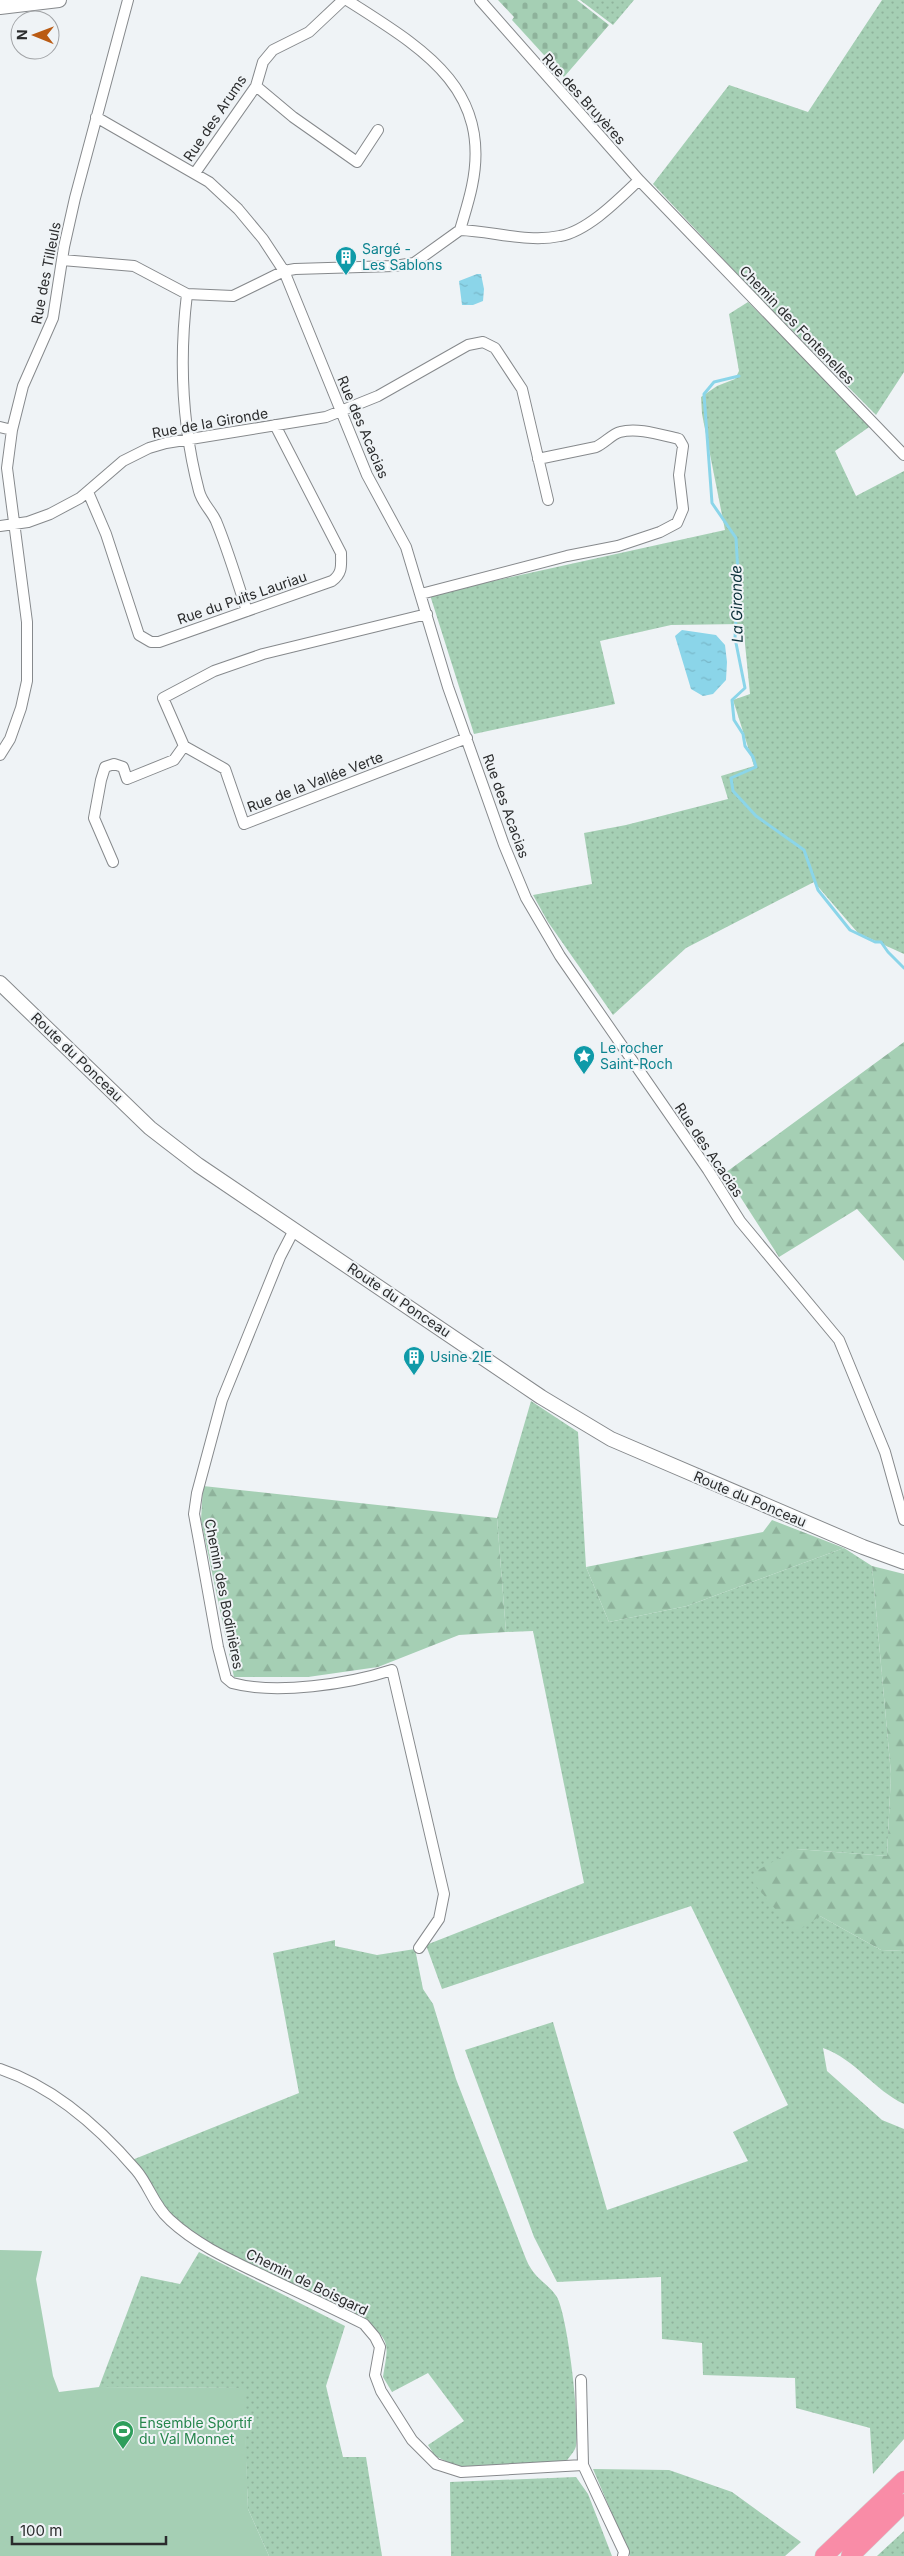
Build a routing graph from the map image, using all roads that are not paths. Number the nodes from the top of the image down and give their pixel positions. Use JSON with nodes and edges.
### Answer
{"nodes":[{"id":1,"x":59,"y":0,"type":"edge"},
{"id":2,"x":128,"y":0,"type":"edge"},
{"id":3,"x":345,"y":0,"type":"edge"},
{"id":4,"x":480,"y":0,"type":"edge"},
{"id":5,"x":0,"y":7,"type":"edge"},
{"id":6,"x":256,"y":86,"type":"junction"},
{"id":7,"x":96,"y":117,"type":"junction"},
{"id":8,"x":378,"y":130,"type":"dead end"},
{"id":9,"x":195,"y":173,"type":"junction"},
{"id":10,"x":639,"y":180,"type":"junction"},
{"id":11,"x":671,"y":213,"type":"joint"},
{"id":12,"x":460,"y":230,"type":"junction"},
{"id":13,"x":62,"y":260,"type":"junction"},
{"id":14,"x":284,"y":271,"type":"junction"},
{"id":15,"x":187,"y":294,"type":"junction"},
{"id":16,"x":340,"y":412,"type":"junction"},
{"id":17,"x":275,"y":425,"type":"junction"},
{"id":18,"x":0,"y":427,"type":"edge"},
{"id":19,"x":12,"y":430,"type":"junction"},
{"id":20,"x":189,"y":439,"type":"junction"},
{"id":21,"x":904,"y":455,"type":"edge"},
{"id":22,"x":538,"y":458,"type":"junction"},
{"id":23,"x":88,"y":492,"type":"junction"},
{"id":24,"x":548,"y":500,"type":"dead end"},
{"id":25,"x":15,"y":524,"type":"junction"},
{"id":26,"x":0,"y":526,"type":"edge"},
{"id":27,"x":421,"y":594,"type":"junction"},
{"id":28,"x":247,"y":611,"type":"junction"},
{"id":29,"x":427,"y":614,"type":"junction"},
{"id":30,"x":467,"y":738,"type":"junction"},
{"id":31,"x":184,"y":746,"type":"junction"},
{"id":32,"x":0,"y":755,"type":"edge"},
{"id":33,"x":113,"y":862,"type":"dead end"},
{"id":34,"x":0,"y":983,"type":"edge"},
{"id":35,"x":294,"y":1230,"type":"junction"},
{"id":36,"x":904,"y":1520,"type":"edge"},
{"id":37,"x":904,"y":1562,"type":"edge"},
{"id":38,"x":418,"y":1948,"type":"dead end"},
{"id":39,"x":0,"y":2069,"type":"edge"},
{"id":40,"x":581,"y":2380,"type":"dead end"},
{"id":41,"x":584,"y":2465,"type":"junction"},
{"id":42,"x":904,"y":2480,"type":"edge"},
{"id":43,"x":904,"y":2503,"type":"edge"},
{"id":44,"x":850,"y":2548,"type":"edge"},
{"id":45,"x":827,"y":2553,"type":"edge"},
{"id":46,"x":623,"y":2556,"type":"edge"}],
"edges":[{"from":1,"to":5,"type":"street"},
{"from":2,"to":7,"type":"street","name":"Rue des Tilleuls"},
{"from":3,"to":6,"type":"street","name":"Rue des Arums"},
{"from":3,"to":12,"type":"street"},
{"from":4,"to":10,"type":"street","name":"Rue des Bruyères"},
{"from":6,"to":8,"type":"street"},
{"from":6,"to":9,"type":"street","name":"Rue des Arums"},
{"from":7,"to":9,"type":"street","name":"Rue des Acacias"},
{"from":7,"to":13,"type":"street","name":"Rue des Tilleuls"},
{"from":9,"to":14,"type":"street","name":"Rue des Acacias"},
{"from":10,"to":11,"type":"street","name":"Rue des Bruyères"},
{"from":10,"to":12,"type":"street"},
{"from":11,"to":21,"type":"street","name":"Chemin des Fontenelles"},
{"from":12,"to":14,"type":"street"},
{"from":13,"to":15,"type":"street"},
{"from":13,"to":19,"type":"street","name":"Rue des Tilleuls"},
{"from":14,"to":15,"type":"street"},
{"from":14,"to":16,"type":"street","name":"Rue des Acacias"},
{"from":15,"to":20,"type":"street"},
{"from":16,"to":17,"type":"street","name":"Rue de la Gironde"},
{"from":16,"to":22,"type":"street","name":"Rue de la Gironde"},
{"from":16,"to":27,"type":"street","name":"Rue des Acacias"},
{"from":17,"to":20,"type":"street","name":"Rue de la Gironde"},
{"from":17,"to":28,"type":"street","name":"Rue du Puits Lauriau"},
{"from":18,"to":19,"type":"street"},
{"from":19,"to":25,"type":"street","name":"Rue des Tilleuls"},
{"from":20,"to":23,"type":"street","name":"Rue de la Gironde"},
{"from":20,"to":28,"type":"street"},
{"from":22,"to":24,"type":"street","name":"Rue de la Gironde"},
{"from":22,"to":27,"type":"street"},
{"from":23,"to":25,"type":"street","name":"Rue de la Gironde"},
{"from":23,"to":28,"type":"street","name":"Rue du Puits Lauriau"},
{"from":25,"to":26,"type":"street","name":"Rue de la Gironde"},
{"from":25,"to":32,"type":"street","name":"Rue des Tilleuls"},
{"from":27,"to":29,"type":"street","name":"Rue des Acacias"},
{"from":29,"to":30,"type":"street","name":"Rue des Acacias"},
{"from":29,"to":31,"type":"street"},
{"from":30,"to":31,"type":"street","name":"Rue de la Vallée Verte"},
{"from":30,"to":36,"type":"street","name":"Rue des Acacias"},
{"from":31,"to":33,"type":"street"},
{"from":34,"to":35,"type":"street","name":"Route du Ponceau"},
{"from":35,"to":37,"type":"street","name":"Route du Ponceau"},
{"from":35,"to":38,"type":"street","name":"Chemin des Bodinières"},
{"from":39,"to":41,"type":"street","name":"Chemin de Boisgard"},
{"from":40,"to":41,"type":"street"},
{"from":41,"to":46,"type":"street"},
{"from":42,"to":44,"type":"highway"},
{"from":43,"to":44,"type":"highway"},
{"from":44,"to":45,"type":"highway"}]}
